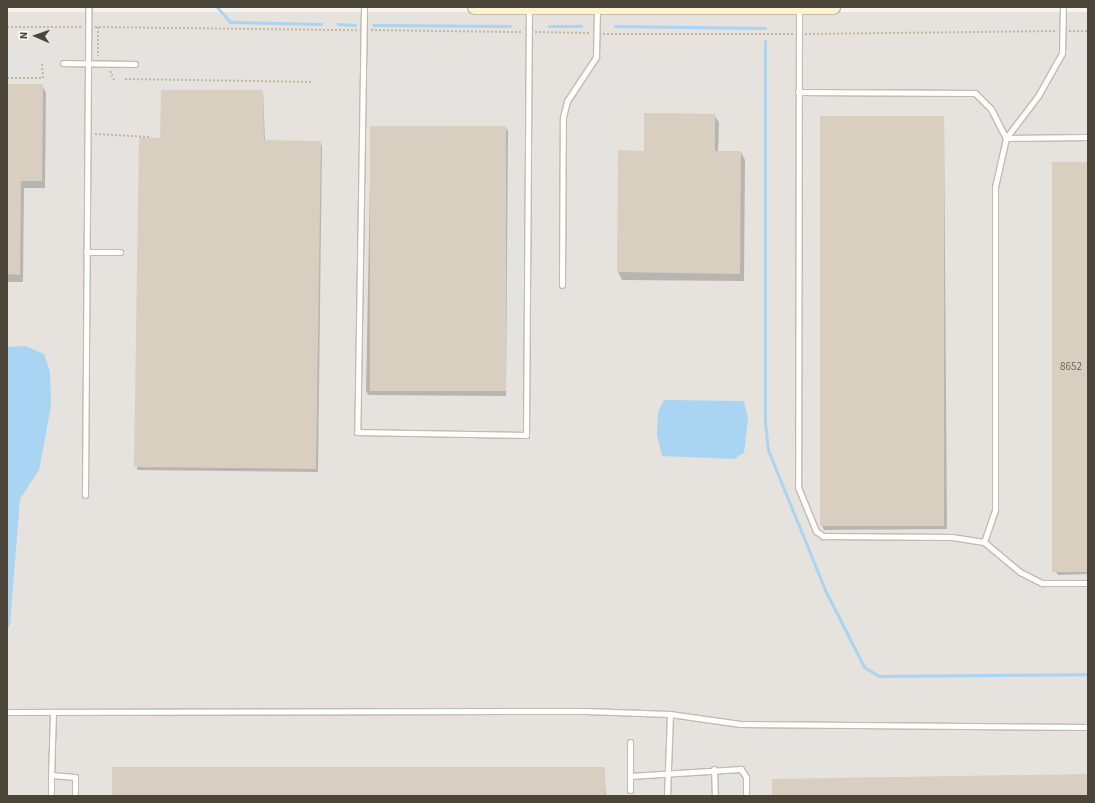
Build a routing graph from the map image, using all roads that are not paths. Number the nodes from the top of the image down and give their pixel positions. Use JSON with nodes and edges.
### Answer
{"nodes":[{"id":1,"x":88,"y":7,"type":"edge"},
{"id":2,"x":364,"y":7,"type":"edge"},
{"id":3,"x":475,"y":7,"type":"edge"},
{"id":4,"x":799,"y":7,"type":"edge"},
{"id":5,"x":833,"y":7,"type":"edge"},
{"id":6,"x":1063,"y":7,"type":"edge"},
{"id":7,"x":529,"y":8,"type":"edge"},
{"id":8,"x":597,"y":8,"type":"junction"},
{"id":9,"x":63,"y":63,"type":"dead end"},
{"id":10,"x":87,"y":63,"type":"junction"},
{"id":11,"x":135,"y":64,"type":"dead end"},
{"id":12,"x":798,"y":92,"type":"junction"},
{"id":13,"x":1088,"y":137,"type":"edge"},
{"id":14,"x":1006,"y":138,"type":"junction"},
{"id":15,"x":86,"y":252,"type":"junction"},
{"id":16,"x":120,"y":252,"type":"dead end"},
{"id":17,"x":562,"y":285,"type":"dead end"},
{"id":18,"x":85,"y":495,"type":"dead end"},
{"id":19,"x":984,"y":542,"type":"junction"},
{"id":20,"x":1088,"y":583,"type":"edge"},
{"id":21,"x":7,"y":712,"type":"edge"},
{"id":22,"x":53,"y":713,"type":"junction"},
{"id":23,"x":670,"y":714,"type":"junction"},
{"id":24,"x":1088,"y":727,"type":"edge"},
{"id":25,"x":630,"y":742,"type":"dead end"},
{"id":26,"x":714,"y":769,"type":"junction"},
{"id":27,"x":51,"y":774,"type":"junction"},
{"id":28,"x":669,"y":775,"type":"junction"},
{"id":29,"x":630,"y":776,"type":"junction"},
{"id":30,"x":630,"y":790,"type":"dead end"},
{"id":31,"x":51,"y":796,"type":"edge"},
{"id":32,"x":75,"y":796,"type":"edge"},
{"id":33,"x":667,"y":796,"type":"edge"},
{"id":34,"x":715,"y":796,"type":"edge"},
{"id":35,"x":746,"y":796,"type":"edge"}],
"edges":[{"from":1,"to":10,"type":"lane"},
{"from":2,"to":7,"type":"lane"},
{"from":3,"to":7,"type":"main road"},
{"from":4,"to":5,"type":"main road"},
{"from":4,"to":8,"type":"main road"},
{"from":4,"to":12,"type":"lane"},
{"from":6,"to":14,"type":"lane"},
{"from":7,"to":8,"type":"main road"},
{"from":8,"to":17,"type":"lane"},
{"from":9,"to":10,"type":"lane"},
{"from":10,"to":11,"type":"lane"},
{"from":10,"to":15,"type":"lane"},
{"from":12,"to":14,"type":"lane"},
{"from":12,"to":19,"type":"lane"},
{"from":13,"to":14,"type":"lane"},
{"from":14,"to":19,"type":"lane"},
{"from":15,"to":16,"type":"lane"},
{"from":15,"to":18,"type":"lane"},
{"from":19,"to":20,"type":"lane"},
{"from":21,"to":22,"type":"lane"},
{"from":22,"to":23,"type":"lane"},
{"from":22,"to":27,"type":"lane"},
{"from":23,"to":24,"type":"lane"},
{"from":23,"to":28,"type":"lane"},
{"from":25,"to":29,"type":"lane"},
{"from":26,"to":28,"type":"lane"},
{"from":26,"to":34,"type":"lane"},
{"from":26,"to":35,"type":"lane"},
{"from":27,"to":31,"type":"lane"},
{"from":27,"to":32,"type":"lane"},
{"from":28,"to":29,"type":"lane"},
{"from":28,"to":33,"type":"lane"},
{"from":29,"to":30,"type":"lane"}]}
